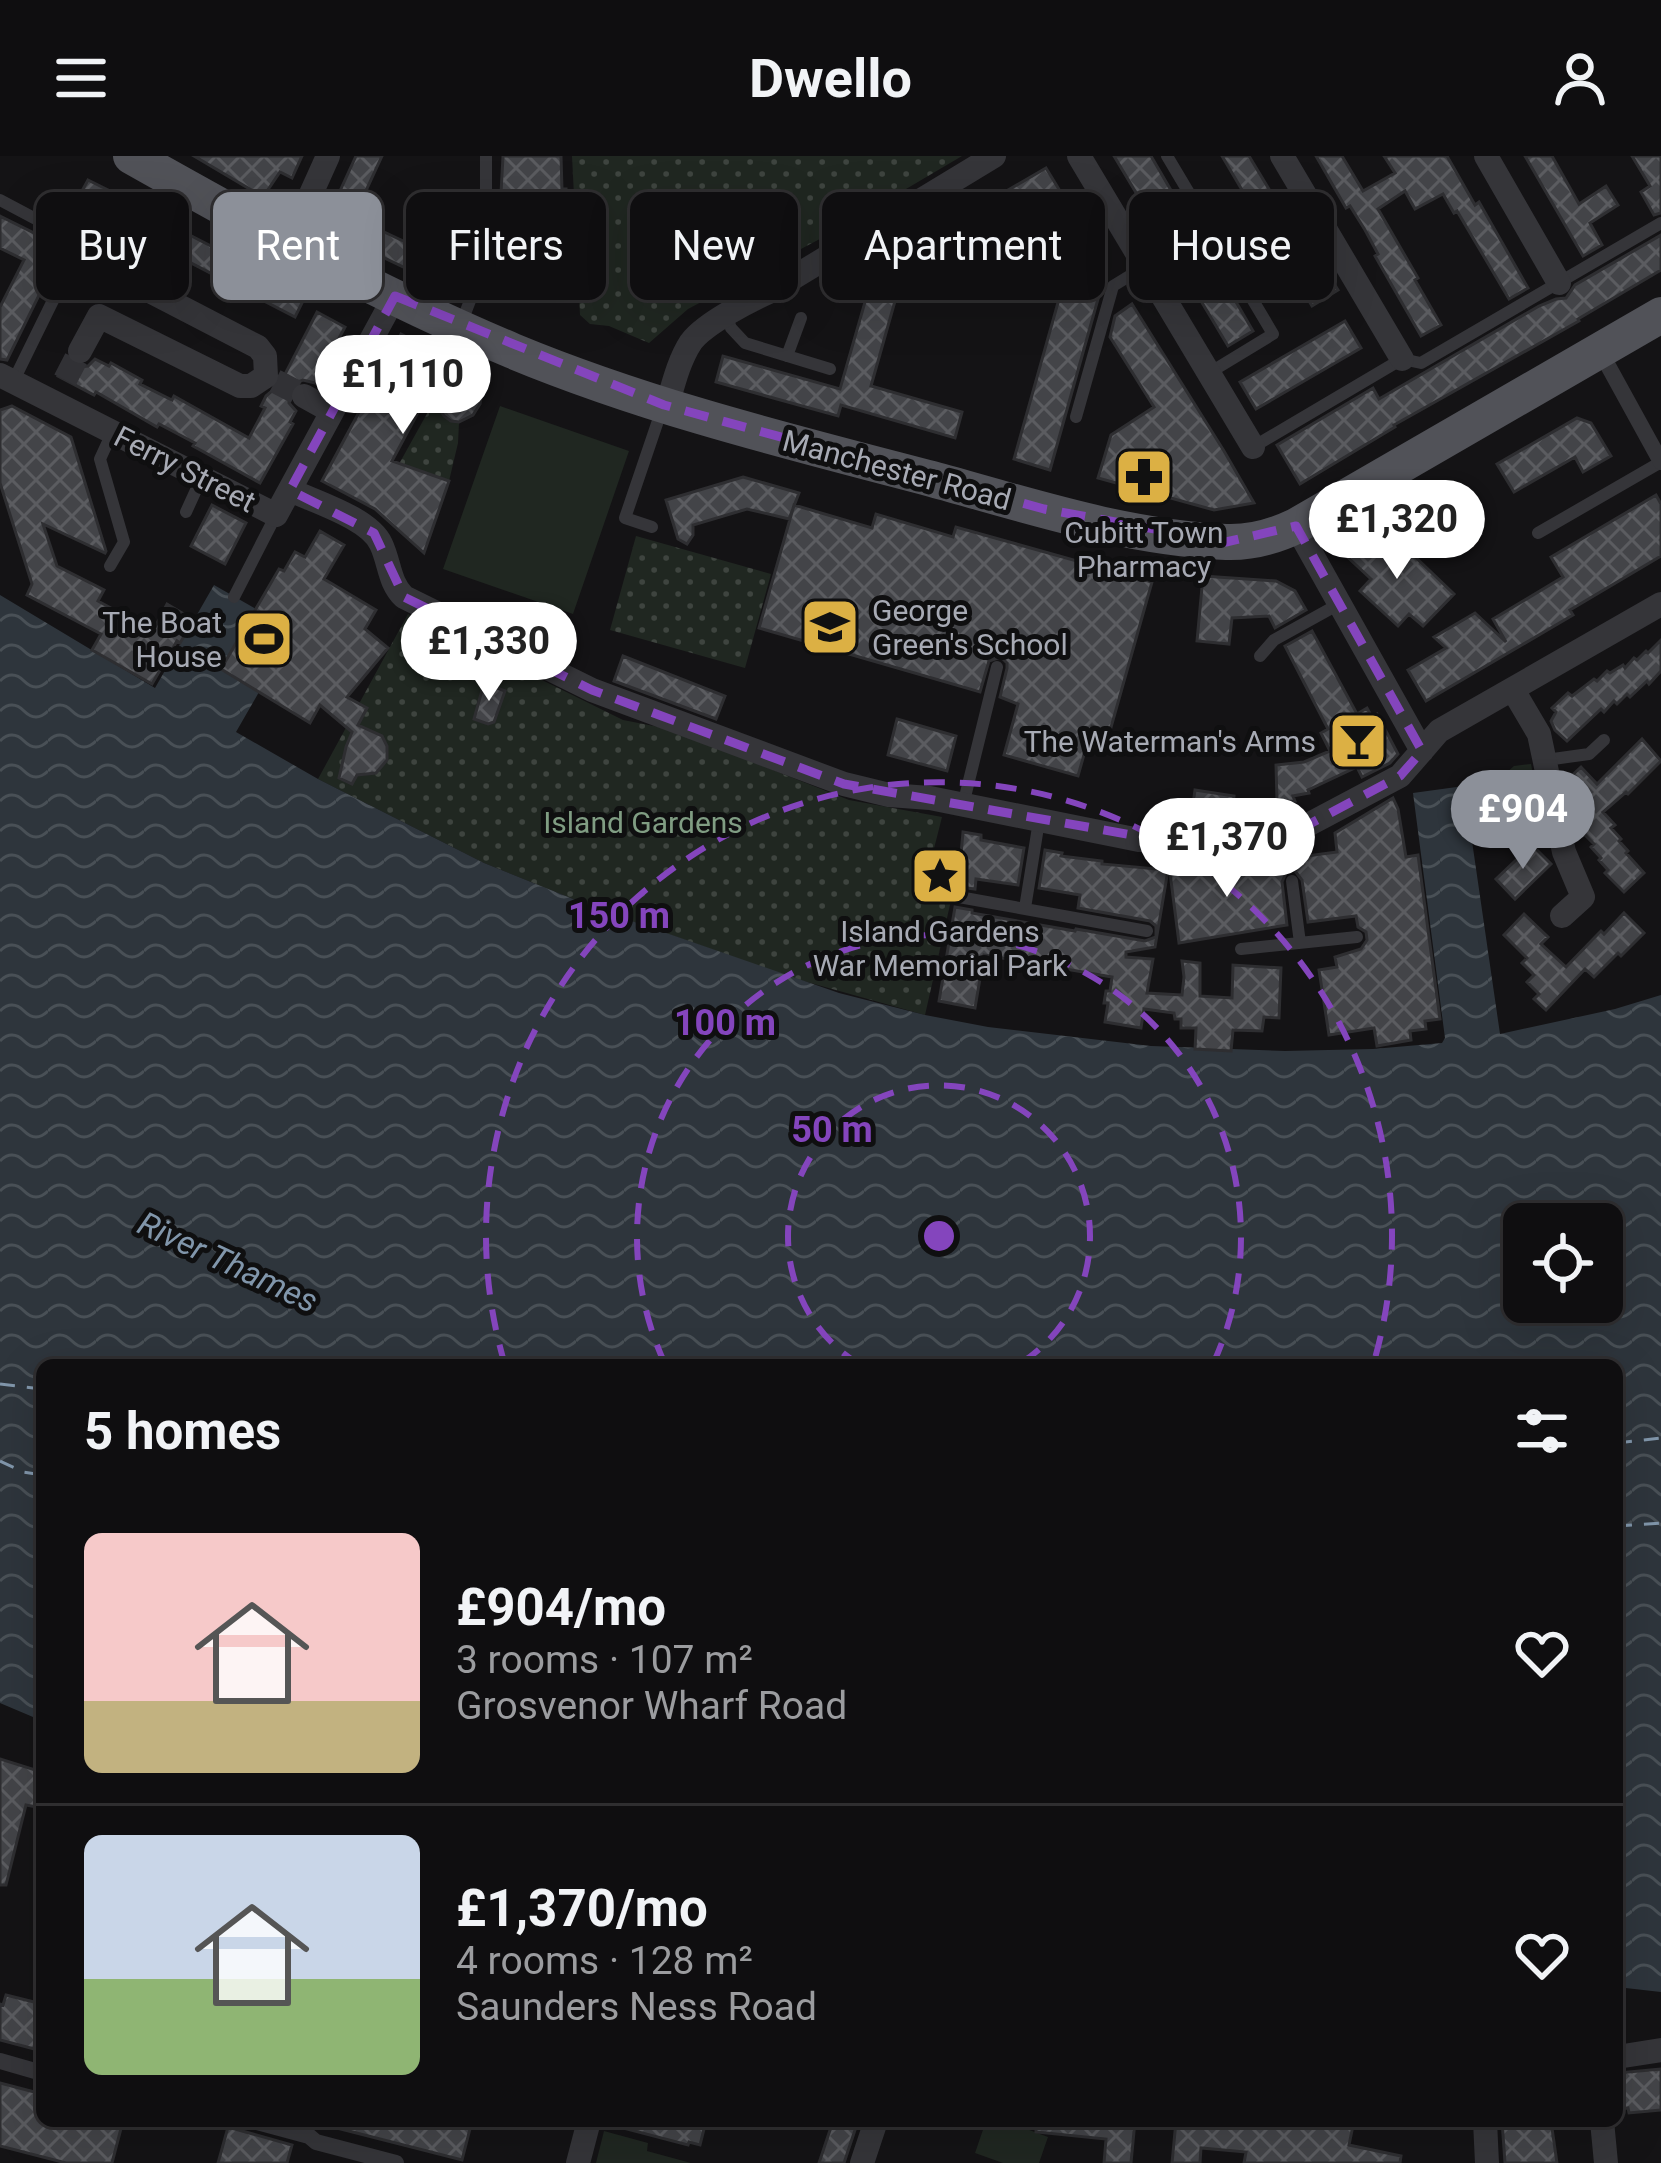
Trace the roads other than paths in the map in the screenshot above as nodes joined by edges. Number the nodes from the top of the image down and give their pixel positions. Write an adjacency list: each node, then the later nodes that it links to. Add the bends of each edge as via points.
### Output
1 (131, 156): 11 (main road, Manchester Road)
2 (328, 156): 9 (street)
3 (486, 156): 23 (lane, via 486,259)
4 (994, 156): 21 (street)
5 (1078, 156): 13 (street)
6 (1167, 156): 29 (lane, via 1274,334)
7 (1282, 156): 26 (street)
8 (1486, 156): 15 (street)
9 (312, 192)
10 (0, 200): 30 (lane, via 49,226 66,249 65,276)
11 (213, 202)
12 (1661, 223): 15 (lane)
13 (1129, 242)
14 (1129, 276): 34 (lane, via 1113,286)
15 (1559, 283): 26 (lane, via 1421,363)
16 (382, 290): 19 (main road, Manchester Road)
17 (167, 300): 24 (street, via 258,347 270,378 240,386 99,316)
18 (1164, 300): 29 (street)
19 (407, 302): 23 (main road, Manchester Road); 33 (street, Ferry Street)
20 (1661, 315): 42 (main road, Manchester Road)
21 (726, 316): 25 (lane, via 745,343); 32 (street, via 689,345)
22 (801, 318): 25 (lane)
23 (459, 327): 32 (main road, Manchester Road)
24 (80, 351)
25 (787, 356): 28 (lane)
26 (1402, 358): 36 (lane)
27 (1606, 362): 37 (street)
28 (830, 369)
29 (1209, 373): 36 (street)
30 (6, 379): 35 (street, Ferry Street, via 59,391)
31 (304, 396): 33 (street)
32 (665, 406): 42 (main road, Manchester Road, via 1130,529 1226,542); 43 (lane, via 625,518)
33 (332, 411): 39 (street, Ferry Street)
34 (1076, 417)
35 (112, 432): 38 (street, Ferry Street); 45 (lane, via 100,459 124,542)
36 (1253, 447)
37 (1661, 462): 44 (lane)
38 (202, 477): 40 (lane); 41 (street, Ferry Street)
39 (290, 490): 41 (street, Ferry Street); 55 (street, via 374,533 404,598 592,690 844,784)
40 (186, 512)
41 (276, 515): 46 (lane)
42 (1296, 526): 47 (street)
43 (652, 527)
44 (1538, 533)
45 (110, 566)
46 (234, 597)
47 (1340, 604): 49 (lane); 53 (street)
48 (1659, 607): 51 (street)
49 (1260, 656)
50 (997, 667): 55 (lane)
51 (1513, 690): 53 (street, via 1439,731); 54 (street)
52 (1604, 740): 54 (lane, via 1589,754)
53 (1422, 751): 57 (street, via 1400,776)
54 (1546, 760): 62 (street, via 1564,852 1583,897)
55 (963, 805): 56 (street)
56 (1039, 820): 57 (street, via 1138,840); 61 (lane)
57 (1285, 837): 58 (lane)
58 (1289, 863)
59 (1292, 881): 65 (lane)
60 (959, 897): 61 (lane)
61 (1025, 908): 63 (lane)
62 (1562, 916)
63 (1147, 931)
64 (1357, 937): 65 (lane)
65 (1300, 944): 66 (lane)
66 (1240, 949)
67 (1661, 2050): 68 (street)
68 (1623, 2056)
69 (0, 2061): 70 (street)
70 (36, 2071)
71 (275, 2127): 76 (street)
72 (587, 2127): 77 (street)
73 (874, 2127): 78 (street)
74 (1485, 2127): 79 (street)
75 (1603, 2127): 80 (street)
76 (396, 2163)
77 (578, 2163)
78 (862, 2163)
79 (1487, 2163)
80 (1606, 2163)

